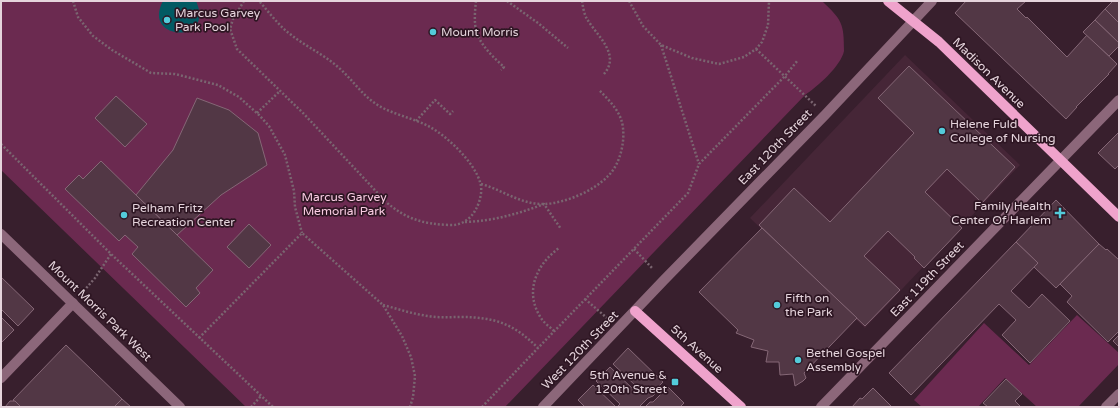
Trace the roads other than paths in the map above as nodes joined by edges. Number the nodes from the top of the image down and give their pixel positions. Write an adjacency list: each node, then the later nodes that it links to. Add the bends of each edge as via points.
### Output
1 (888, 1): 3 (main road, Madison Avenue)
2 (932, 1): 3 (street, East 120th Street)
3 (913, 21): 5 (main road, Madison Avenue); 9 (street, East 120th Street)
4 (1119, 100): 5 (street, East 119th Street)
5 (1060, 160): 6 (main road, Madison Avenue); 15 (street, East 119th Street)
6 (1119, 217)
7 (1, 234): 8 (street, Mount Morris Park West)
8 (73, 303): 10 (street); 12 (street, Mount Morris Park West)
9 (635, 311): 13 (street, West 120th Street); 14 (main road, 5th Avenue)
10 (1, 378)
11 (1119, 394): 16 (street)
12 (180, 407)
13 (544, 407)
14 (741, 407)
15 (821, 407)
16 (1106, 407)

